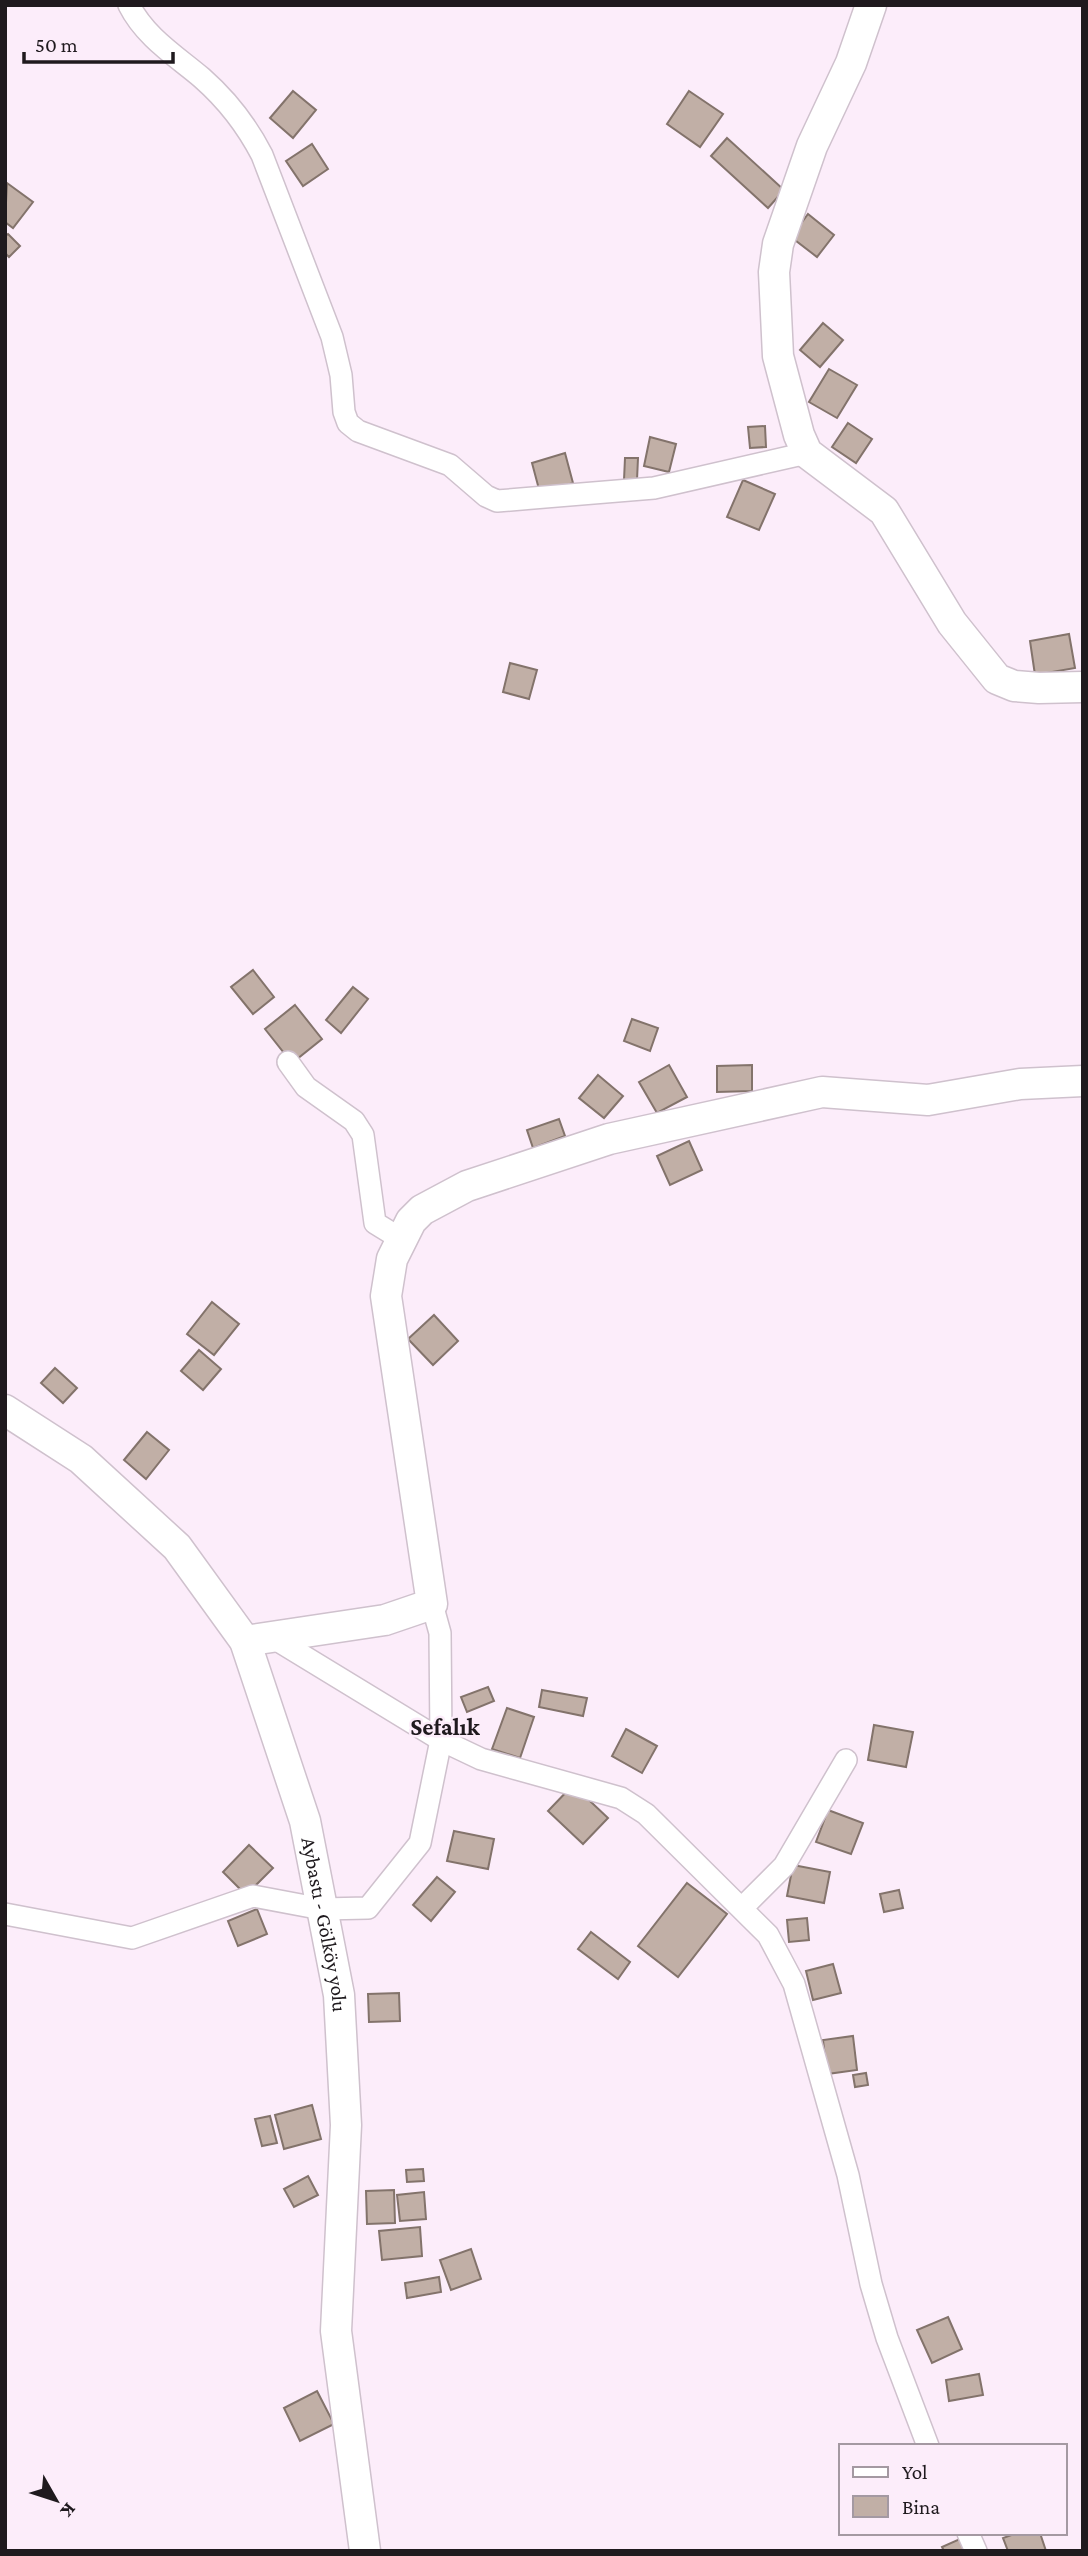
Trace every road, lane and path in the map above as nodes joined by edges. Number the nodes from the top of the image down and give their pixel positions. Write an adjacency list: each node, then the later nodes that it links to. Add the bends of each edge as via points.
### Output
1 (129, 5): 3 (street, via 150,34 203,79 249,130 332,337 348,423 358,431 450,465 497,501 654,488)
2 (871, 5): 3 (street, via 851,63 811,146 778,244 774,272 778,356)
3 (807, 453): 4 (street, via 884,511 951,623 998,679 1014,686)
4 (1083, 687)
5 (288, 1062): 7 (street, via 306,1087 354,1121 363,1135 375,1223)
6 (1083, 1081): 7 (street, via 1020,1084 928,1100 822,1092 609,1139 443,1197 411,1221)
7 (401, 1239): 9 (street, via 392,1259 386,1296)
8 (5, 1410): 10 (street, Aybastı - Gölköy yolu, via 80,1459 177,1547)
9 (432, 1604): 10 (street, via 385,1620); 11 (street, via 440,1633)
10 (258, 1639): 11 (street); 14 (street, Aybastı - Gölköy yolu, via 305,1821)
11 (442, 1740): 13 (street, via 513,1770 621,1798 654,1821); 14 (street, via 420,1843 368,1908)
12 (846, 1760): 13 (street, via 784,1867)
13 (742, 1908): 16 (street, via 768,1935 794,1984 848,2175 874,2295)
14 (322, 1909): 15 (street, via 253,1896 132,1938); 18 (street, Aybastı - Gölköy yolu, via 339,1995 346,2125 336,2331)
15 (5, 1914)
16 (927, 2444)
17 (969, 2535): 19 (street)
18 (365, 2551)
19 (976, 2551)

